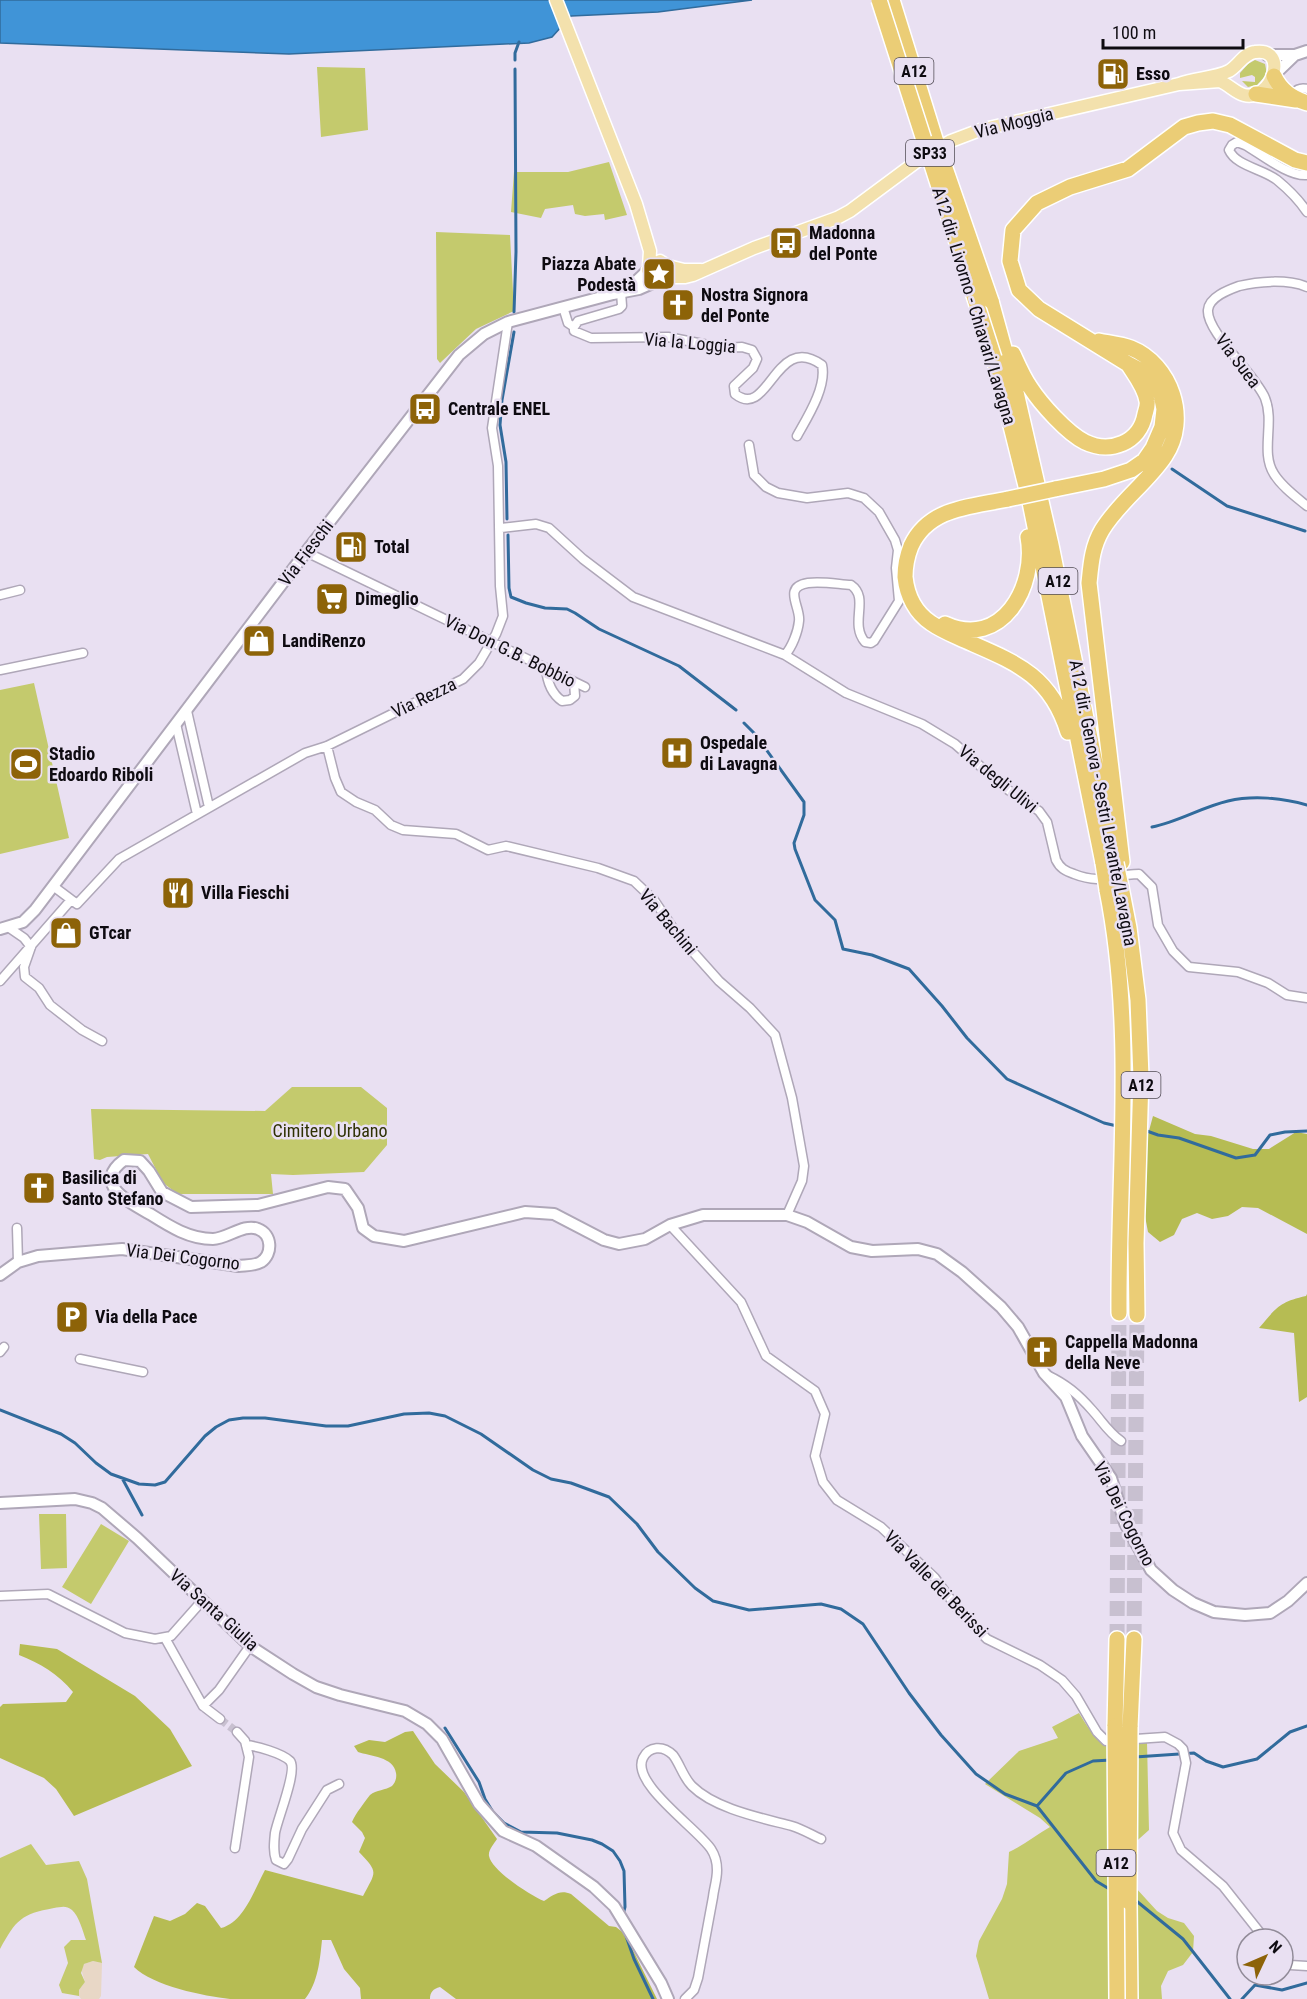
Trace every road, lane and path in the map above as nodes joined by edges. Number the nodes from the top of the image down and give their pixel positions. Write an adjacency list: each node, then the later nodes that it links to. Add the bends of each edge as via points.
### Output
1 (556, 0): 15 (main road)
2 (879, 0): 28 (highway, A12 dir. Livorno - Chiavari/Lavagna / A12, bridge)
3 (892, 0): 22 (highway, A12, bridge)
4 (1307, 51): 6 (street, Via Moggia / SP33)
5 (1267, 55): 6 (street, Via Moggia / SP33); 7 (main road, Via Moggia / SP33, via 1251,53); 8 (main road, via 1275,64)
6 (1295, 55): 8 (street, Via Moggia / SP33)
7 (1234, 67): 9 (main road, Via Moggia / SP33); 10 (main road)
8 (1274, 75): 11 (main road, Via Moggia / SP33); 12 (highway, via 1279,85)
9 (1179, 84): 10 (main road, Via Moggia / SP33, via 1221,81); 18 (main road, Via Moggia / SP33, via 980,130 915,162 837,218 684,278)
10 (1234, 88): 11 (main road, Via Moggia / SP33, via 1244,95)
11 (1256, 94): 12 (highway)
12 (1301, 97)
13 (1307, 163): 26 (highway, via 1230,125 1207,121 1184,127 1128,169 1070,187 1037,203 1013,230 1010,261 1019,290 1039,309)
14 (1307, 176): 16 (street, via 1287,170 1237,142 1229,150 1239,162 1276,180)
15 (636, 204): 17 (main road, via 650,251); 18 (main road)
16 (1307, 212)
17 (648, 268): 18 (main road, Via Moggia / SP33, via 660,261); 19 (main road); 21 (street, Via Moggia / SP33)
18 (668, 268): 19 (main road, Via Moggia / SP33, via 663,281)
19 (655, 282): 21 (street, Via Moggia / SP33)
20 (1307, 287): 31 (street, Via Suea, via 1283,282 1230,289 1214,298 1208,317 1264,395 1270,412 1268,456 1274,474)
21 (620, 292): 23 (street, Via Fieschi / SP33); 25 (street, via 619,309 578,321)
22 (992, 305): 27 (highway, via 1030,386 1060,422 1084,442 1101,448 1119,446 1134,438 1144,423 1147,402 1142,385); 50 (highway, A12 dir. Genova - Sestri Levante/Lavagna / A12, via 1051,545)
23 (563, 307): 24 (street, Via Fieschi / SP33); 25 (street, via 568,323)
24 (508, 322): 32 (street, Via Rezza, via 492,428); 33 (street, Via Fieschi, via 484,334 459,355)
25 (574, 327): 29 (street, Via la Loggia, via 578,334 591,338 668,337 752,350 757,359 753,368 734,386 739,398 759,395 790,359 812,358 822,365 824,373)
26 (1087, 338): 27 (highway); 50 (highway, via 1131,348 1152,361 1169,382 1176,408 1175,432 1166,455 1116,511 1093,550 1089,584)
27 (1128, 364): 34 (highway, bridge, via 1149,375 1161,394 1164,409 1162,428 1144,461 1131,470 1104,478 951,511 934,519 918,532 908,554)
28 (1001, 386): 34 (highway, via 1029,541 1028,576 1023,591 1008,612 988,626 955,628 933,618 919,604); 48 (highway, A12 dir. Livorno - Chiavari/Lavagna / A12, via 1030,502)
29 (797, 436)
30 (749, 445): 39 (street, via 754,475 766,487 807,498 848,493 864,498 879,512 898,550 899,601 874,641 865,642 858,631 860,594 856,589 851,585 808,583 794,593 800,620)
31 (1307, 507)
32 (501, 528): 37 (street, Via Rezza, via 503,616); 39 (street, Via degli Ulivi, via 536,524 549,528 633,597)
33 (306, 552): 37 (street, Via Don G.B. Bobbio); 44 (street, Via Fieschi)
34 (905, 574): 48 (highway, via 907,592 917,611 931,623 1003,657 1043,684 1063,716)
35 (20, 590): 36 (street)
36 (0, 595)
37 (492, 642): 40 (street, Via Don G.B. Bobbio); 46 (street, Via Rezza, via 479,663 463,678)
38 (83, 653): 41 (street)
39 (785, 655): 57 (street, Via degli Ulivi, via 846,693 922,724 955,744 1004,787 1039,811 1047,822 1058,865 1064,870 1088,880 1139,874 1152,887 1158,925 1173,951 1190,967 1238,972 1287,995)
40 (546, 668): 42 (street, Via Don G.B. Bobbio); 42 (street, via 549,683 559,699 567,701 575,696)
41 (0, 670)
42 (574, 682): 43 (street, Via Don G.B. Bobbio)
43 (585, 687)
44 (187, 711): 45 (street, Via Fieschi); 47 (street)
45 (176, 724): 49 (street); 51 (street, Via Fieschi)
46 (327, 746): 47 (street, Via Rezza, via 305,753); 59 (street, Via Bachini, via 341,792 375,810 391,825 403,830 456,834 488,850 506,846 598,868 634,881 654,900 677,934 775,1035 804,1166 802,1181)
47 (209, 807): 49 (street, Via Rezza)
48 (1093, 812): 50 (highway, A12 dir. Livorno - Chiavari/Lavagna / A12)
49 (197, 814): 52 (street, Via Rezza, via 119,859 77,904)
50 (1114, 862): 54 (highway, A12, bridge)
51 (53, 886): 52 (street); 53 (street, Via Fieschi, via 23,922)
52 (71, 900): 55 (street)
53 (4, 928): 55 (street, via 24,938)
54 (1122, 930): 64 (highway, A12); 65 (highway, A12 dir. Genova - Sestri Levante/Lavagna / A12, via 1138,1000 1141,1077)
55 (31, 947): 56 (street); 58 (street, via 25,977 39,988 50,1005)
56 (0, 981)
57 (1307, 998)
58 (102, 1041)
59 (787, 1215): 60 (street, Via Dei Cogorno, via 703,1215); 68 (street, Via Dei Cogorno, via 851,1247 872,1251 918,1249 937,1254 1001,1307 1018,1327)
60 (670, 1225): 62 (street, Via Dei Cogorno, via 645,1239 619,1244 554,1214 525,1212 404,1242 374,1236 363,1228 358,1208 345,1189 328,1187 258,1205 191,1207 162,1192 140,1161 124,1160 111,1178 113,1188 122,1198 183,1234 214,1239 257,1228 267,1237 267,1255 258,1264 238,1266 122,1249 38,1256); 86 (street, Via Valle dei Berissi, via 741,1302 766,1356 815,1392 825,1414 815,1456 823,1482 837,1500 888,1534 935,1578 960,1612 987,1639 1062,1680 1106,1741 1165,1737 1178,1743 1186,1764 1173,1833 1181,1850 1223,1886)
61 (17, 1228): 62 (street)
62 (18, 1262): 63 (street, Via Dei Cogorno)
63 (0, 1275)
64 (1119, 1313)
65 (1137, 1315)
66 (80, 1359): 67 (street)
67 (143, 1372)
68 (1044, 1373): 69 (street, via 1069,1386); 71 (street, Via Dei Cogorno, via 1066,1397 1082,1436 1111,1478 1125,1523 1151,1570 1173,1590 1214,1612 1245,1615 1270,1613)
69 (1121, 1441)
70 (0, 1503): 73 (street, Via Santa Giulia, via 75,1499 92,1503 137,1538)
71 (1307, 1583)
72 (0, 1596): 74 (street, via 48,1594 125,1633)
73 (202, 1601): 74 (street); 77 (street, Via Santa Giulia)
74 (165, 1638): 78 (street)
75 (1134, 1639): 80 (highway, A12)
76 (1118, 1640): 80 (highway, A12)
77 (250, 1646): 78 (street); 87 (street, Via Santa Giulia, via 316,1686 405,1711 433,1729 479,1803 503,1832 536,1846 614,1906)
78 (203, 1706): 79 (street)
79 (220, 1719)
80 (1122, 1726): 89 (highway, A12, bridge); 90 (highway, A12, bridge)
81 (237, 1732): 82 (street)
82 (246, 1745): 83 (street, via 278,1755 292,1766 273,1850 282,1864 327,1790); 85 (street, via 249,1757)
83 (339, 1784)
84 (822, 1839): 88 (street, via 704,1796 664,1749 651,1749 645,1754 640,1763 646,1780 716,1858 716,1882 698,1978)
85 (235, 1848)
86 (1255, 1927)
87 (668, 1999)
88 (685, 1999)
89 (1117, 1999)
90 (1130, 1999)

